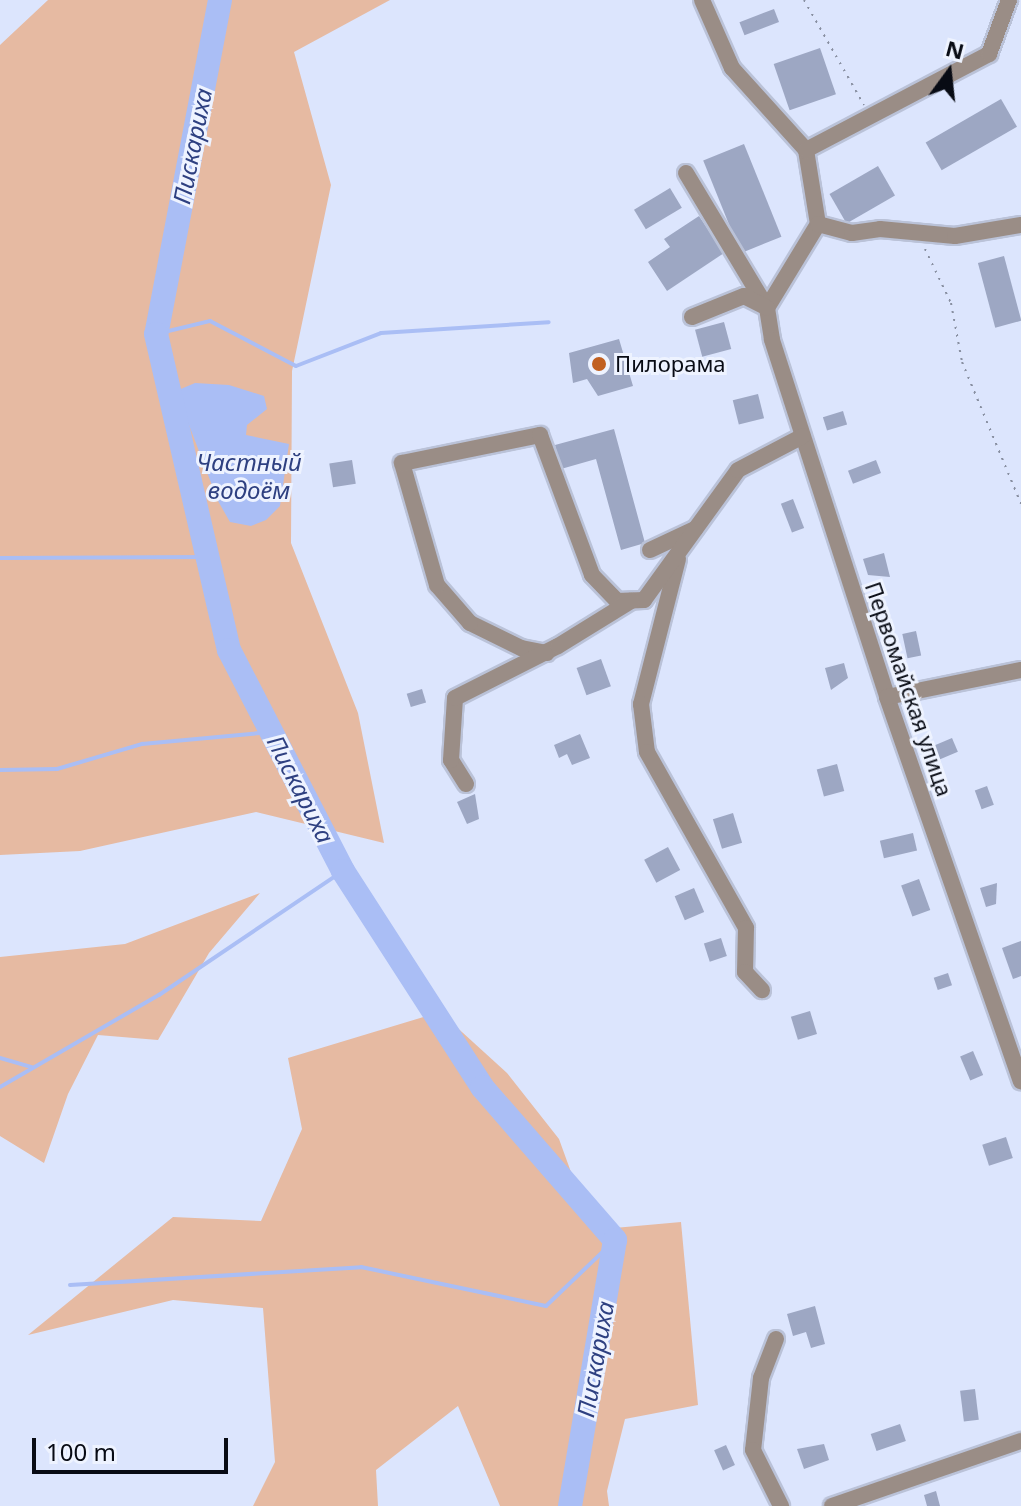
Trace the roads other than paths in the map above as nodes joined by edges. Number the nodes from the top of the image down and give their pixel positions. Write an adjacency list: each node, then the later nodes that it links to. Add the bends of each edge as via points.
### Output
1 (702, 0): 3 (street, via 732,68)
2 (1009, 0): 3 (street, via 989,54)
3 (806, 150): 5 (street)
4 (686, 173): 7 (street)
5 (818, 224): 6 (street, via 852,233 916,230 955,236); 7 (street)
6 (1021, 225)
7 (767, 308): 8 (street, via 744,296); 9 (street, Первомайская улица)
8 (692, 317)
9 (803, 436): 10 (street, via 738,470); 16 (street, Первомайская улица)
10 (696, 528): 11 (street); 12 (street)
11 (680, 549): 13 (street, via 644,600); 18 (street, via 641,704 647,752 746,928 745,972)
12 (650, 550)
13 (633, 600): 14 (street); 14 (street, via 617,601 592,575 540,435 402,463 437,585 470,623 521,648)
14 (547, 653): 17 (street, via 455,698 451,760)
15 (1021, 670): 16 (street)
16 (887, 697): 19 (street, Первомайская улица)
17 (466, 784)
18 (762, 990)
19 (1021, 1081)
20 (776, 1339): 22 (street, via 761,1378 753,1450)
21 (1021, 1441): 23 (street)
22 (781, 1506)
23 (832, 1506)

